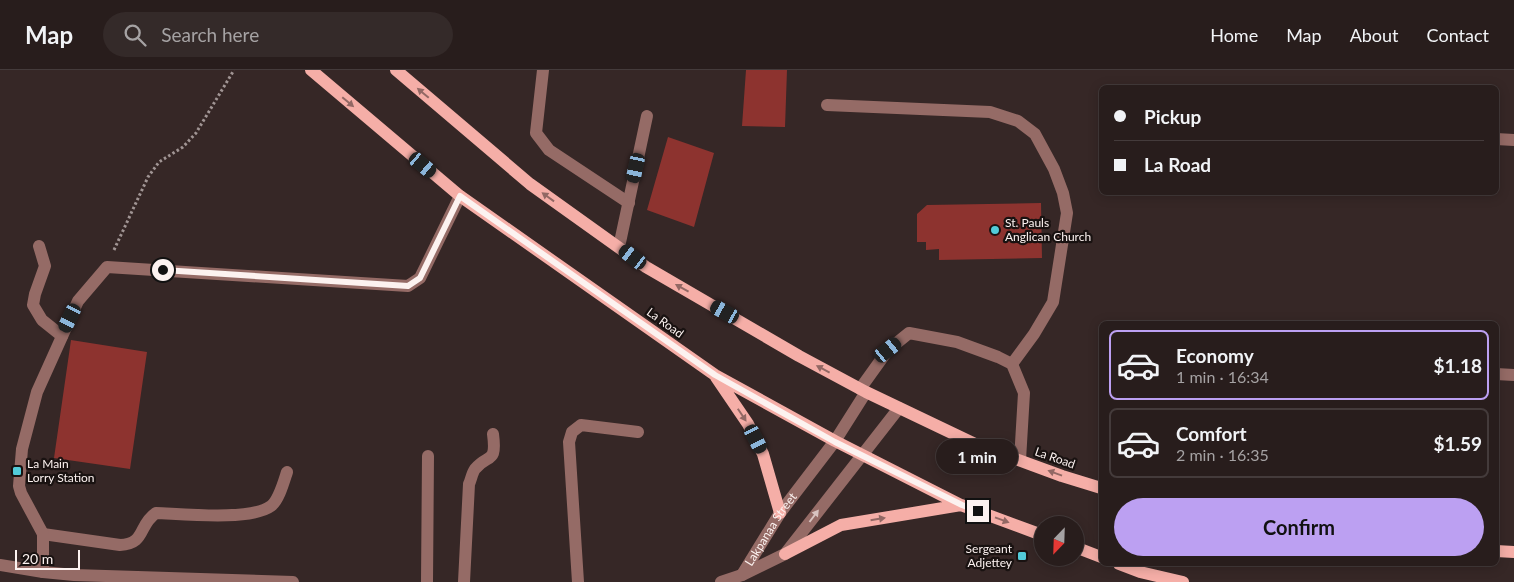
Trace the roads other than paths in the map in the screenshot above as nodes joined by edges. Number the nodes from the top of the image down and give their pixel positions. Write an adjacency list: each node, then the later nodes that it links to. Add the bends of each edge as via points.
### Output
1 (311, 70): 8 (main road, La Road, one-way to 8)
2 (396, 70): 11 (main road, La Road, one-way to 2, via 530,184)
3 (543, 70): 9 (street, via 536,133 549,150)
4 (827, 105): 13 (street, via 990,112 1018,121 1034,134 1054,169 1067,213 1053,302)
5 (647, 116): 9 (street)
6 (1499, 139): 7 (street)
7 (1514, 140)
8 (460, 196): 12 (street, via 420,278 408,286 107,267 78,301); 15 (main road, La Road)
9 (629, 203): 11 (street)
10 (39, 246): 12 (street, via 44,266 33,305 42,320)
11 (619, 247): 17 (main road, La Road, one-way to 11, via 646,268)
12 (62, 336): 30 (street, via 37,392 22,449 19,486)
13 (1012, 364): 17 (street, Lakpanaa Street, via 957,342 909,333 888,350); 24 (street, via 1024,393)
14 (1499, 374): 16 (street)
15 (715, 375): 21 (main road, La Road); 28 (main road, one-way to 28, via 748,424 763,454)
16 (1514, 375)
17 (863, 391): 18 (main road, La Road); 21 (street, Lakpanaa Street)
18 (900, 408): 22 (street, Lakpanaa Street); 24 (main road, La Road, via 977,445)
19 (638, 432): 45 (street, via 582,424 572,432 569,442)
20 (493, 434): 44 (street, via 493,454 474,470 469,484)
21 (835, 442): 22 (main road, La Road); 28 (street, Lakpanaa Street)
22 (862, 455): 27 (main road, La Road); 34 (street, Lakpanaa Street, one-way to 22)
23 (428, 456): 43 (street)
24 (1020, 460): 26 (main road, La Road, one-way to 24)
25 (287, 472): 30 (street, via 272,506 260,512 156,513 148,520 136,542 130,545)
26 (1099, 487)
27 (962, 505): 29 (main road, La Road, one-way to 29); 34 (main road, one-way to 27, via 841,525)
28 (780, 513): 40 (street, Lakpanaa Street)
29 (1034, 532)
30 (43, 534): 38 (street)
31 (1084, 550): 35 (main road)
32 (1499, 551): 33 (main road)
33 (1514, 552)
34 (785, 554): 40 (street, Lakpanaa Street)
35 (1099, 556)
36 (0, 565): 38 (street)
37 (1124, 566): 41 (main road)
38 (42, 572): 39 (street)
39 (74, 578): 42 (street)
40 (735, 579)
41 (1157, 579): 46 (main road)
42 (293, 582)
43 (427, 582)
44 (464, 582)
45 (578, 582)
46 (1183, 582)

